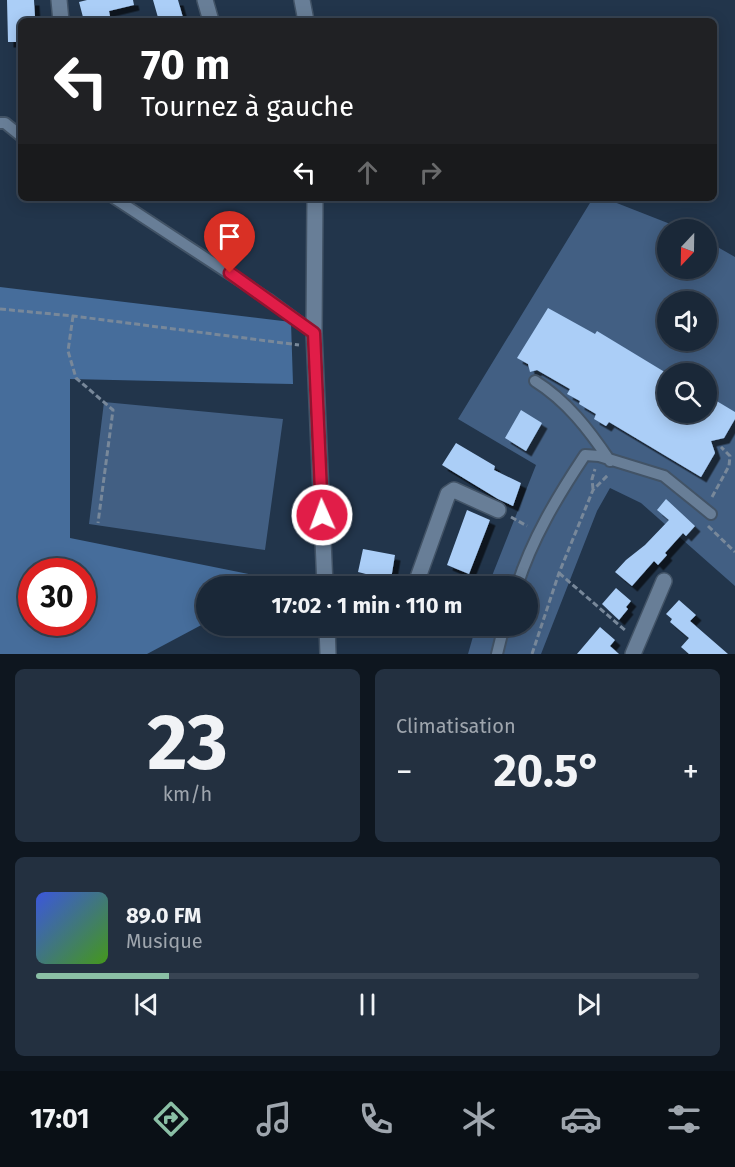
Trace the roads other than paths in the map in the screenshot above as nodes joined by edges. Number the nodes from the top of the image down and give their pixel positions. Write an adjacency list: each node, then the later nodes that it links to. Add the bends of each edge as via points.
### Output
1 (58, 0): 4 (street)
2 (205, 0): 5 (street)
3 (302, 0): 6 (street)
4 (61, 18)
5 (210, 18)
6 (305, 18)
7 (0, 123): 8 (lane)
8 (18, 134)
9 (119, 201): 11 (lane, via 268,299)
10 (315, 201): 11 (street)
11 (315, 340): 16 (street)
12 (535, 381): 13 (lane, via 553,392)
13 (615, 462): 15 (lane, via 664,476); 18 (lane, via 585,455 539,532)
14 (498, 510): 17 (street, via 454,490 448,494)
15 (708, 512)
16 (325, 576)
17 (419, 576)
18 (521, 576)
19 (664, 580): 22 (street)
20 (327, 636): 23 (street)
21 (502, 636): 24 (lane)
22 (640, 651)
23 (328, 654)
24 (497, 654)

